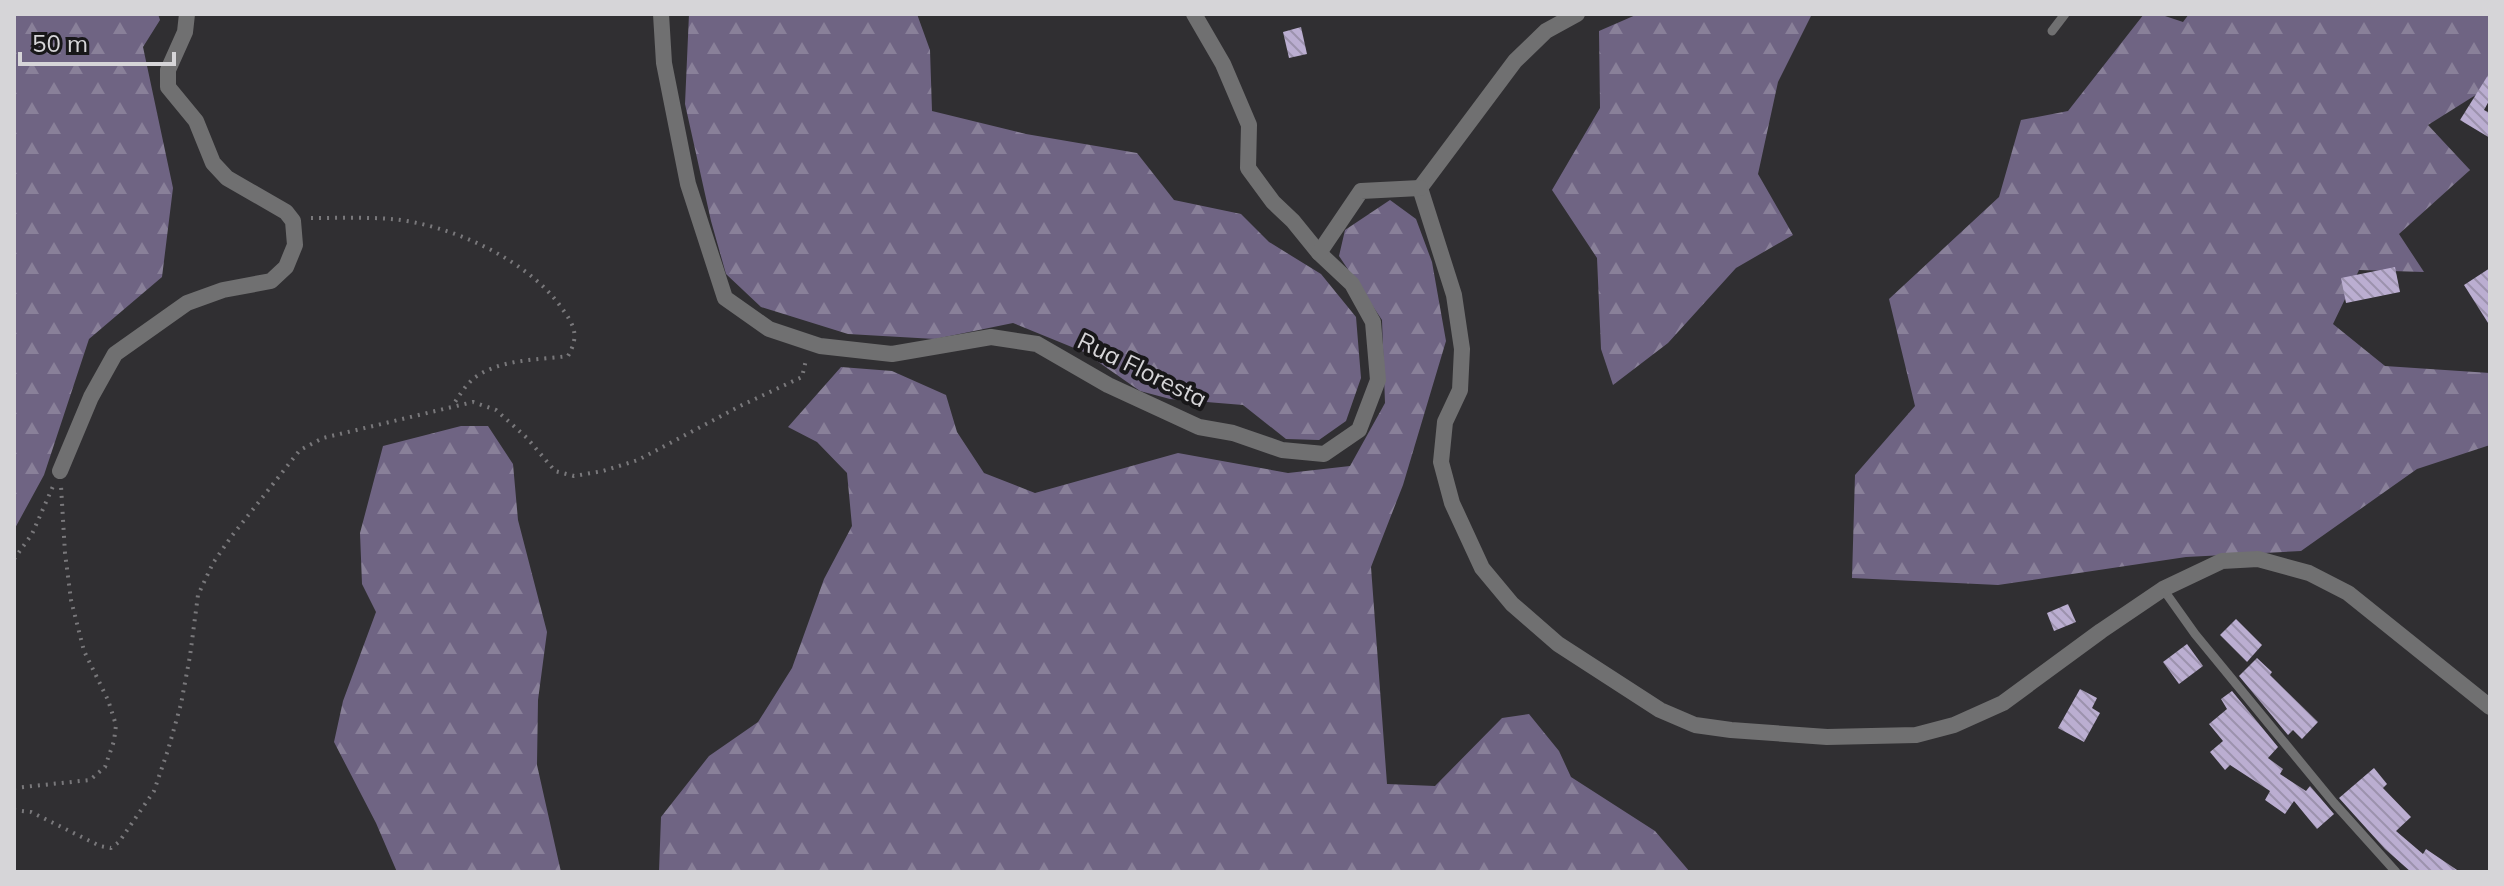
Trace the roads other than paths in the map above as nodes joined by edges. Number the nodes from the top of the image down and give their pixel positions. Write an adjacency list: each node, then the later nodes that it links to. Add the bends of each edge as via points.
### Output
1 (187, 14): 9 (street, via 168,70 168,87 196,121 213,163 227,178 286,212 293,221 295,245 286,267 271,281 187,303 115,354)
2 (661, 14): 8 (street, Rua Floresta, via 664,63 688,184 725,298 769,329 820,346 892,354 991,337 1037,344 1108,385 1199,427 1282,450 1324,454 1359,430 1378,380 1373,322 1352,284)
3 (1194, 14): 8 (street, Rua Floresta, via 1249,125 1248,168)
4 (1577, 14): 7 (street, via 1546,31 1515,61)
5 (2065, 14): 6 (lane)
6 (2052, 31)
7 (1420, 188): 8 (street, via 1361,191); 10 (street, via 1454,295 1462,349 1460,390 1445,422 1441,462 1452,503 1482,568 1512,604 1558,644 1660,710 1695,725 1731,730 1827,737 1916,735 2003,703)
8 (1319, 253)
9 (60, 471)
10 (2163, 589): 11 (street, via 2222,561 2258,559 2309,573 2348,593); 12 (lane, via 2334,803)
11 (2490, 707)
12 (2396, 872)

